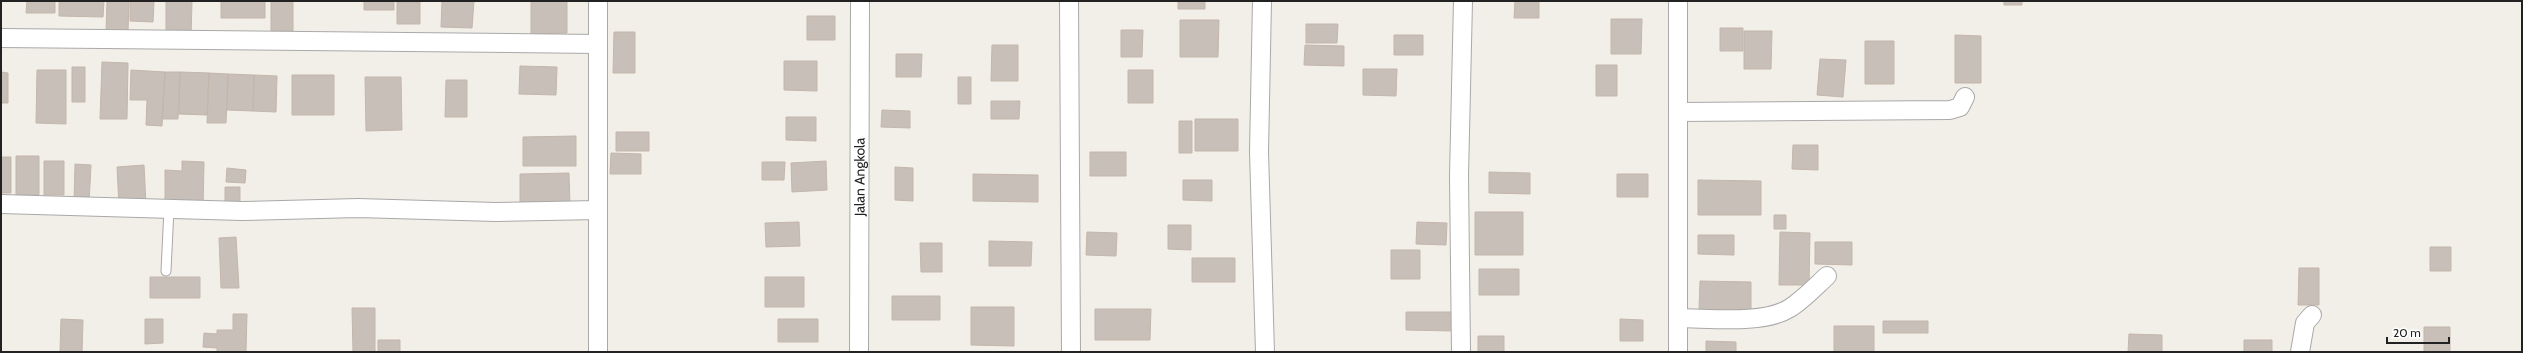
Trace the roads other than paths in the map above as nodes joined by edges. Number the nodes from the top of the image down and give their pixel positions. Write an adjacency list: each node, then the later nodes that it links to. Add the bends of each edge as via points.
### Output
1 (598, 1): 8 (street)
2 (860, 1): 19 (street, Jalan Angkola)
3 (1069, 1): 20 (street)
4 (1262, 1): 21 (street, via 1259,152)
5 (1463, 1): 22 (street, via 1459,176)
6 (1678, 1): 10 (street)
7 (1, 38): 8 (street)
8 (598, 44): 13 (street)
9 (1964, 97): 10 (street, via 1960,107 1950,110)
10 (1678, 112): 17 (street)
11 (1, 204): 12 (street)
12 (169, 209): 13 (street, via 242,211 358,208 496,212); 14 (lane)
13 (598, 210): 18 (street)
14 (166, 271)
15 (1827, 276): 17 (street, via 1790,308 1778,313 1744,318)
16 (2312, 315): 24 (street, via 2305,323)
17 (1678, 318): 23 (street)
18 (598, 352)
19 (859, 352)
20 (1071, 352)
21 (1265, 352)
22 (1461, 352)
23 (1678, 352)
24 (2300, 352)

